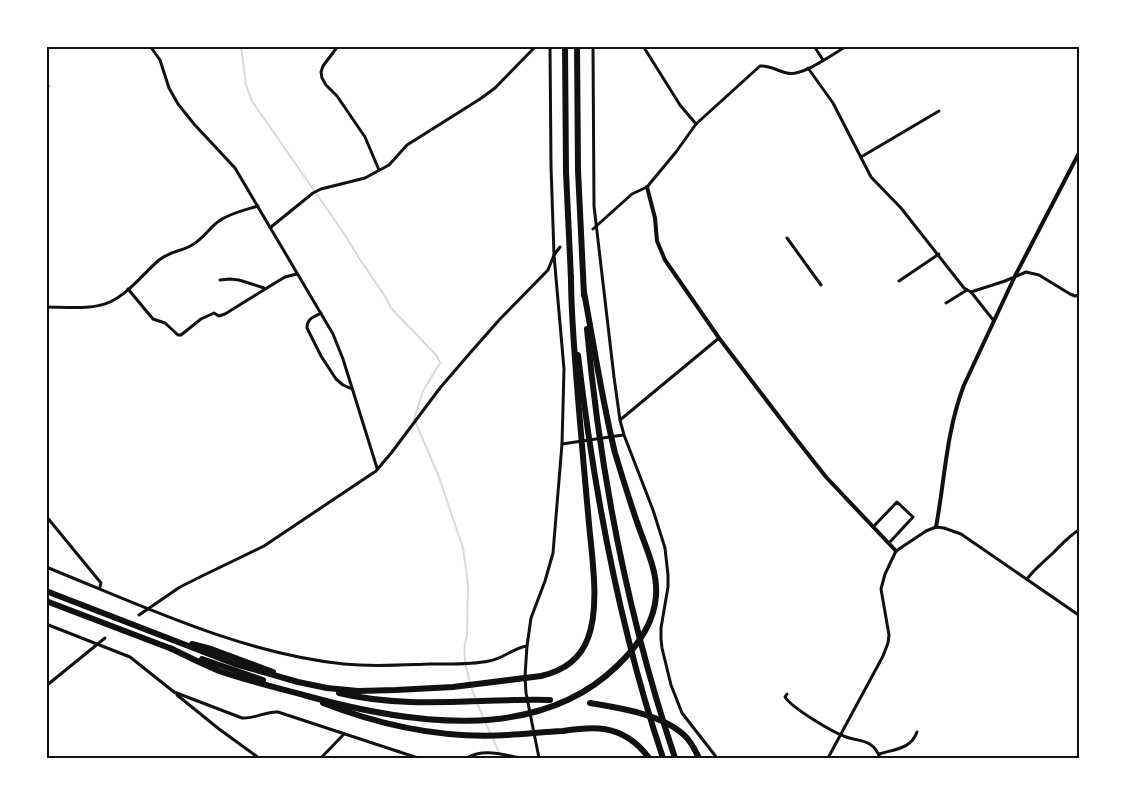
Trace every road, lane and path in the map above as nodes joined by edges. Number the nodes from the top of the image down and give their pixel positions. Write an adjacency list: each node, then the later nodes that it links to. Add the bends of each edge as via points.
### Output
1 (150, 46): 19 (street, via 178,104 235,168)
2 (338, 46): 17 (street, via 323,66 324,82 365,137)
3 (536, 46): 17 (street, via 495,88 407,145 395,160)
4 (550, 46): 25 (street)
5 (565, 46): 43 (highway, via 571,298)
6 (577, 46): 34 (highway)
7 (593, 46): 21 (street)
8 (643, 46): 14 (street)
9 (814, 46): 11 (street)
10 (847, 46): 11 (street)
11 (823, 60): 12 (street)
12 (808, 68): 14 (street, via 788,74 760,66); 16 (street, via 833,103)
13 (939, 111): 16 (street)
14 (696, 124): 18 (street)
15 (1080, 151): 27 (street)
16 (861, 157): 24 (street, via 872,177)
17 (379, 170): 20 (street, via 313,193)
18 (647, 187): 21 (street, via 632,194); 40 (street, via 660,250)
19 (258, 206): 20 (street); 32 (street, via 219,221 199,241 161,259)
20 (271, 227): 26 (street)
21 (595, 227): 42 (street)
22 (787, 238): 30 (street)
23 (560, 247): 25 (street)
24 (939, 254): 29 (street); 33 (street)
25 (554, 255): 45 (street, via 564,369); 46 (street, via 548,270 470,353)
26 (297, 274): 31 (street); 38 (street)
27 (1015, 276): 33 (street); 35 (street, via 1032,273 1070,294); 39 (street)
28 (220, 280): 31 (street, via 239,280)
29 (899, 281)
30 (821, 285)
31 (265, 288): 32 (street, via 225,314 212,313 178,335 165,322 153,319)
32 (128, 289): 37 (street, via 96,306)
33 (969, 291): 36 (street); 39 (street)
34 (584, 292): 70 (highway, via 606,414 654,573 656,594 645,633 611,672 570,699); 84 (highway, via 597,416 619,549)
35 (1080, 295)
36 (946, 303)
37 (46, 307)
38 (321, 313): 41 (street, via 344,359); 41 (street, via 309,319 307,328 336,379)
39 (994, 322): 49 (street, via 957,402)
40 (719, 338): 42 (street); 48 (street, via 826,477)
41 (352, 389): 46 (street)
42 (620, 420): 44 (street)
43 (582, 421): 65 (highway, via 594,596 588,638 577,656 558,671 541,676 453,687 374,692); 83 (highway, via 620,608)
44 (624, 435): 45 (street); 86 (street, via 653,510 668,568 661,639 671,685 682,713)
45 (562, 444): 64 (street, via 553,553 531,618)
46 (377, 469): 58 (street, via 264,546 180,587)
47 (46, 516): 55 (street, via 93,572)
48 (873, 527): 51 (street); 51 (street, via 897,502 913,517)
49 (936, 527): 52 (street); 54 (street, via 961,534)
50 (1080, 530): 54 (street, via 1066,538)
51 (889, 543): 52 (street)
52 (896, 551): 74 (street, via 881,589 888,644)
53 (46, 567): 55 (street)
54 (1027, 579): 60 (street)
55 (100, 588): 58 (street)
56 (46, 591): 65 (highway, via 208,655)
57 (46, 601): 68 (highway)
58 (148, 608): 59 (street); 64 (street, via 221,636 336,663 469,663 491,661)
59 (139, 615)
60 (1080, 615)
61 (46, 624): 63 (street)
62 (105, 638): 63 (street)
63 (99, 644): 66 (street); 67 (street, via 130,657)
64 (526, 646): 81 (street, via 526,693)
65 (298, 682): 70 (highway, via 380,701)
66 (46, 686)
67 (174, 692): 73 (street, via 242,718 273,711); 76 (street)
68 (295, 693): 70 (highway, via 397,716 429,719 516,716); 82 (highway, via 355,715 421,731 469,736 607,729 630,739)
69 (787, 694): 74 (street, via 785,697 793,706)
70 (548, 702)
71 (590, 703): 85 (highway, via 661,721 686,736)
72 (917, 732): 75 (street, via 909,745)
73 (345, 733): 77 (street); 78 (street)
74 (841, 734): 75 (street, via 867,742); 87 (street)
75 (880, 756)
76 (259, 759)
77 (321, 759)
78 (418, 759)
79 (467, 759): 80 (street, via 483,752)
80 (521, 759)
81 (539, 759)
82 (649, 759)
83 (663, 759)
84 (675, 759)
85 (699, 759)
86 (717, 759)
87 (828, 759)

